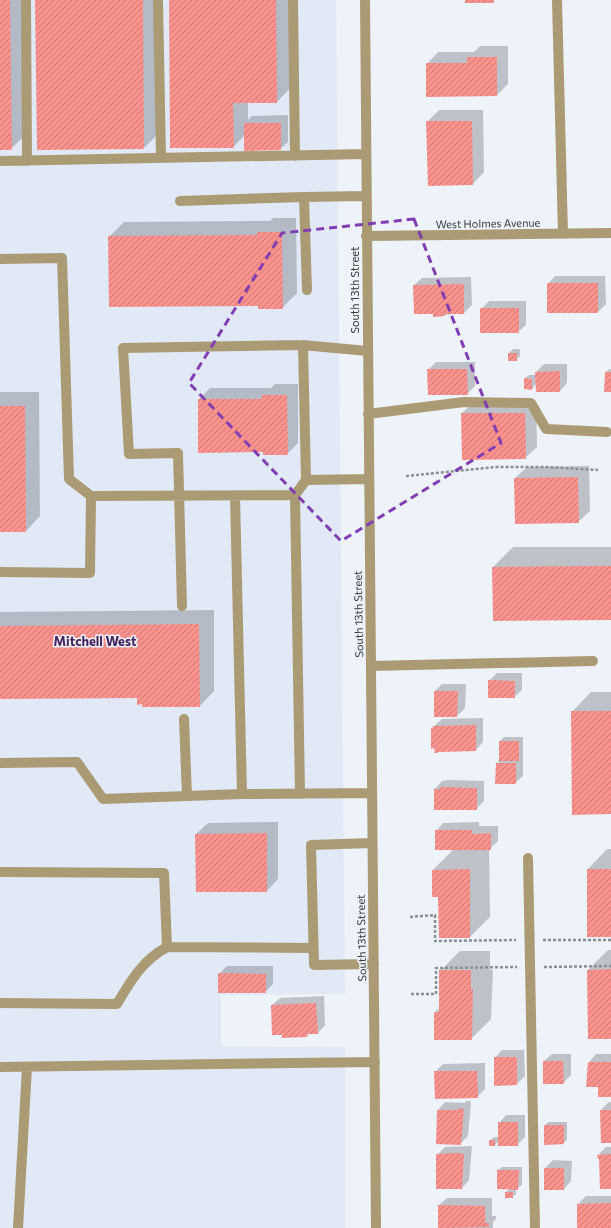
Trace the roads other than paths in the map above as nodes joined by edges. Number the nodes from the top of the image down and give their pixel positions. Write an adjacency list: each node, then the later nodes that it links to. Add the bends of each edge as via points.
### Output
1 (26, 0): 10 (street)
2 (158, 0): 8 (street)
3 (293, 0): 7 (street)
4 (365, 0): 6 (street, South 13th Street)
5 (557, 0): 15 (street)
6 (366, 154): 7 (street); 11 (street, South 13th Street)
7 (295, 156): 8 (street)
8 (161, 158): 10 (street)
9 (0, 161): 10 (street)
10 (27, 161)
11 (365, 196): 12 (street); 16 (street, South 13th Street)
12 (304, 197): 13 (street); 18 (street)
13 (180, 201)
14 (611, 233): 15 (street, West Holmes Avenue)
15 (563, 234): 16 (street, West Holmes Avenue)
16 (366, 236): 20 (street, South 13th Street)
17 (0, 259): 26 (street, via 62,258 69,479)
18 (307, 290)
19 (303, 345): 20 (street); 24 (street); 27 (street, via 123,348 129,454 178,453)
20 (367, 351): 21 (street, South 13th Street)
21 (368, 414): 22 (street, via 464,402 531,403 546,429); 23 (street, South 13th Street)
22 (607, 432)
23 (369, 479): 24 (street); 32 (street, South 13th Street)
24 (306, 480): 25 (street)
25 (295, 495): 28 (street); 36 (street)
26 (91, 496): 27 (street); 29 (street, via 90,573)
27 (180, 496): 28 (street); 30 (street)
28 (235, 496): 35 (street)
29 (0, 572)
30 (182, 606)
31 (593, 661): 32 (street)
32 (371, 666): 37 (street, South 13th Street)
33 (184, 719): 38 (street)
34 (0, 763): 38 (street, via 77,762 103,798)
35 (242, 794): 36 (street); 38 (street)
36 (300, 794): 37 (street)
37 (371, 794): 39 (street, South 13th Street)
38 (186, 796)
39 (372, 843): 43 (street, via 311,845); 44 (street, South 13th Street)
40 (528, 858): 51 (street)
41 (0, 872): 42 (street, via 164,873)
42 (167, 947): 43 (street); 45 (street, via 154,954 141,966 117,1004)
43 (314, 948): 44 (street, via 314,965)
44 (374, 964): 46 (street, South 13th Street)
45 (0, 1003)
46 (374, 1062): 48 (street); 50 (street, South 13th Street)
47 (0, 1067): 48 (street)
48 (27, 1067): 49 (street)
49 (18, 1228)
50 (376, 1228)
51 (535, 1228)

